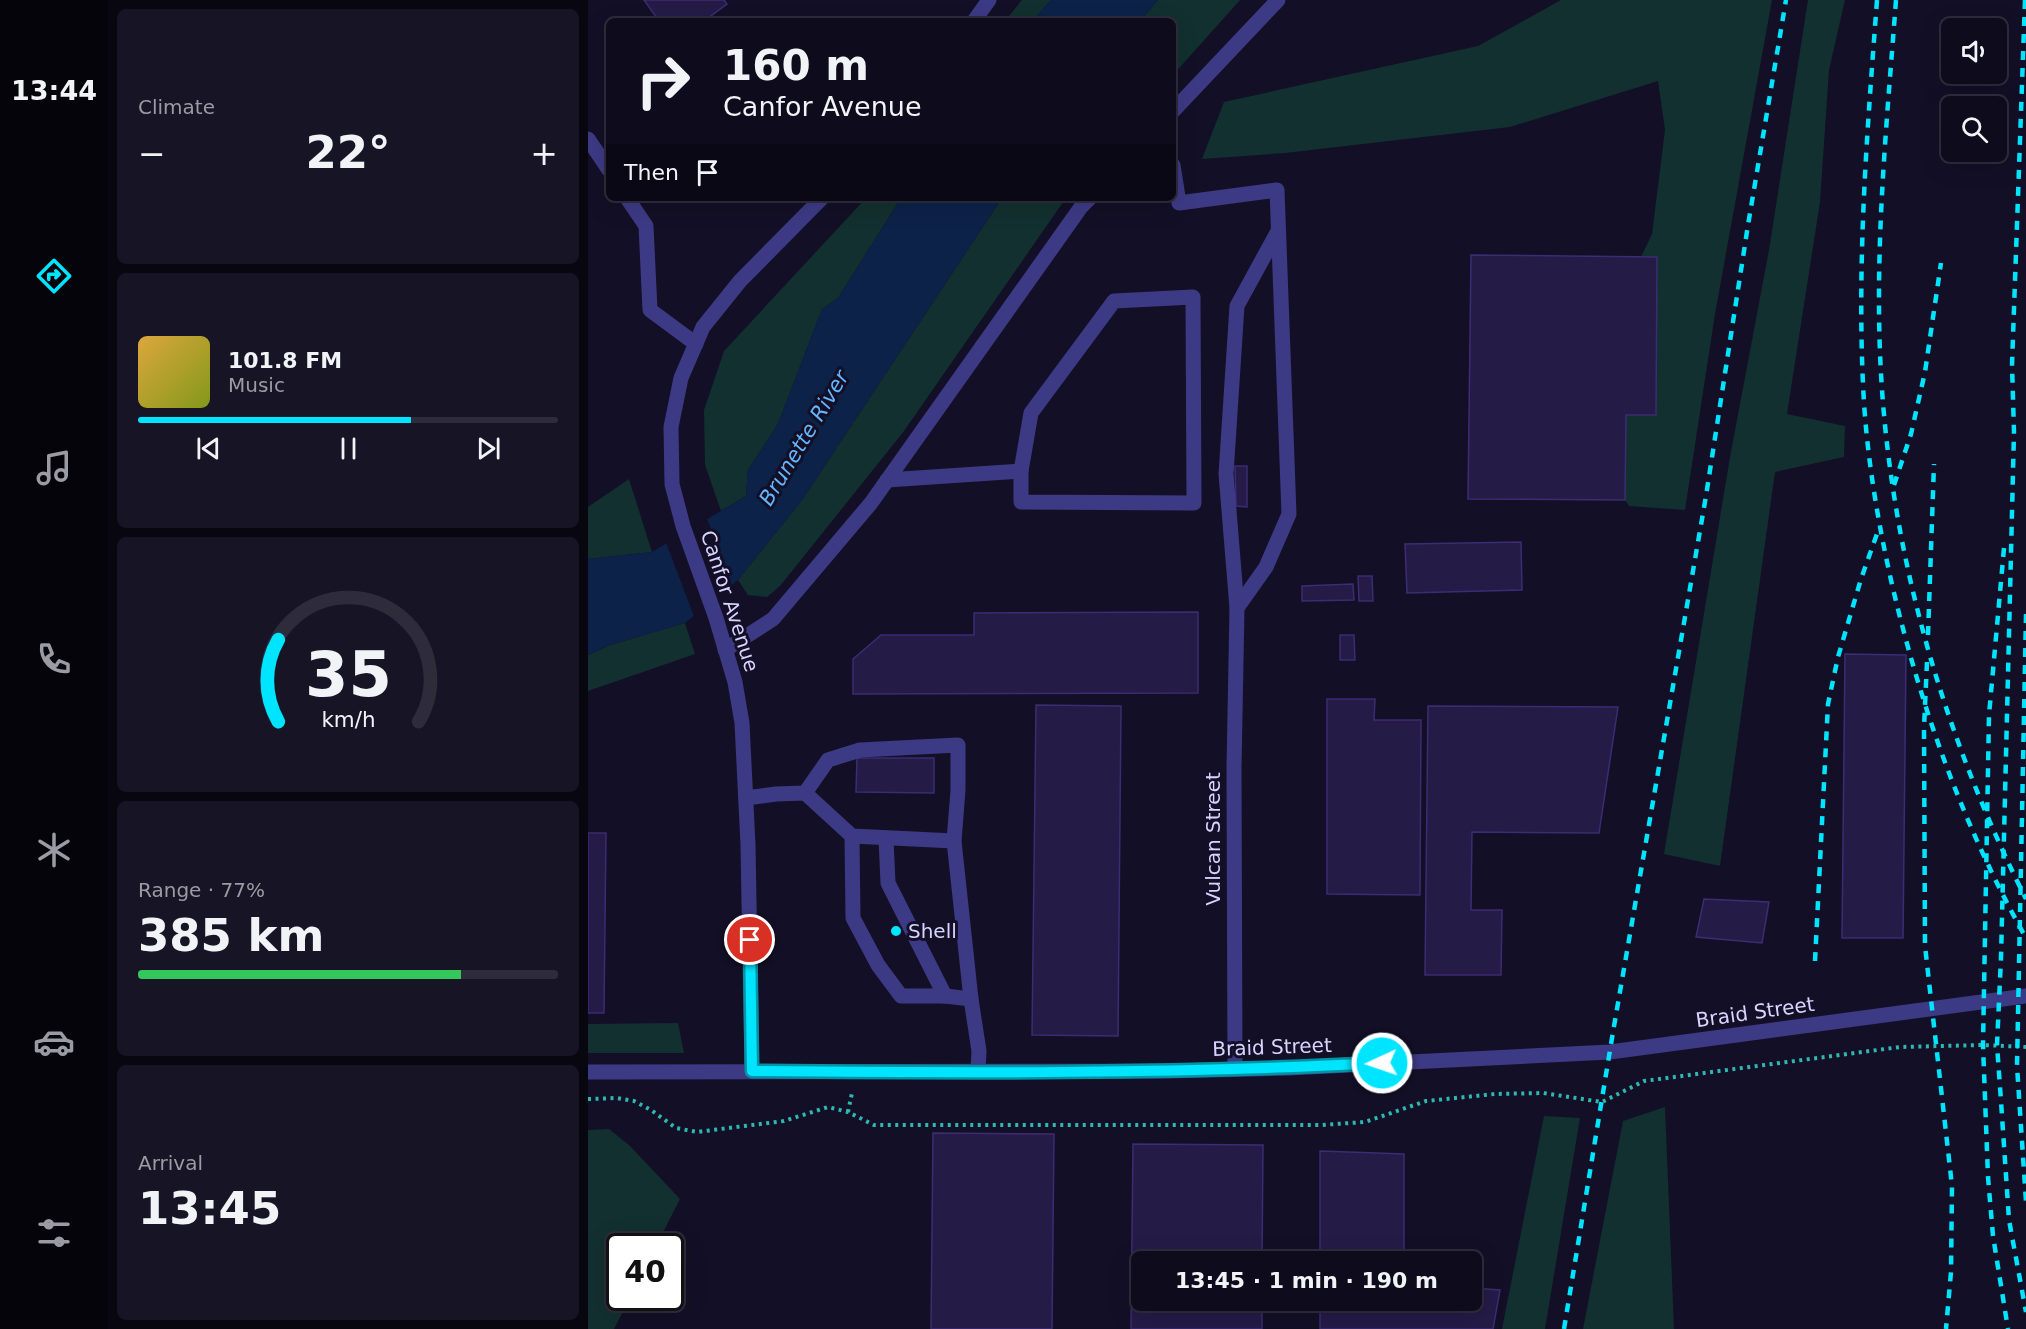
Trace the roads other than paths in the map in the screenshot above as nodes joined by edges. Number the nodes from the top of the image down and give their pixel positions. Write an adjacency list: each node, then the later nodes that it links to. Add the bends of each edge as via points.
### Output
1 (989, 0): 3 (street)
2 (1278, 0): 4 (street)
3 (976, 18)
4 (1176, 108)
5 (588, 139): 6 (street)
6 (606, 166)
7 (1176, 184): 11 (street, via 1179,203 1277,190)
8 (629, 201): 12 (street, via 646,226 650,310)
9 (819, 201): 12 (street, Canfor Avenue, via 740,281 703,327)
10 (1087, 201): 14 (street)
11 (1278, 231): 15 (street, Vulcan Street, via 1237,306 1226,474); 15 (street, via 1289,514 1266,567)
12 (696, 344): 16 (street, Canfor Avenue, via 674,403 672,484)
13 (1021, 471): 13 (street, via 1021,502 1194,503 1194,297 1114,301 1031,413); 14 (street)
14 (887, 480): 16 (street, via 772,619)
15 (1237, 608): 25 (street, Vulcan Street)
16 (725, 650): 18 (street, Canfor Avenue, via 742,723)
17 (806, 793): 18 (street); 19 (street); 21 (street, via 828,760 860,750 958,745)
18 (746, 798): 26 (street, Canfor Avenue)
19 (852, 836): 20 (street); 22 (street, via 854,918 878,965 901,996)
20 (886, 839): 21 (street); 22 (street, via 888,883)
21 (954, 841): 24 (street)
22 (945, 996): 24 (street)
23 (2026, 996): 25 (street, Braid Street, via 1610,1052)
24 (971, 999): 27 (street)
25 (1236, 1069): 27 (street, Braid Street)
26 (752, 1071): 27 (street, Braid Street); 28 (street, Braid Street)
27 (978, 1071)
28 (588, 1072)

